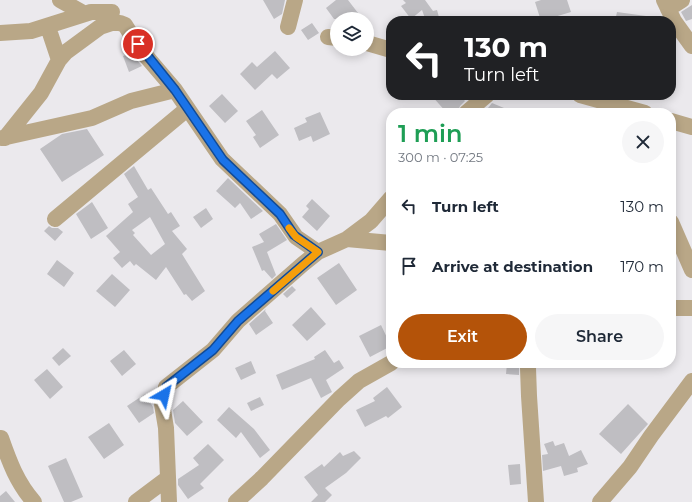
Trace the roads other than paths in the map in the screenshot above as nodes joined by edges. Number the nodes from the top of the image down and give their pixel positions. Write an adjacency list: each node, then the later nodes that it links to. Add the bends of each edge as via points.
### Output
1 (60, 0): 6 (street)
2 (295, 0): 10 (street)
3 (682, 0): 4 (street)
4 (666, 4): 7 (street)
5 (113, 12): 6 (street); 15 (street, via 112,23 100,27); 16 (street)
6 (85, 14): 9 (street)
7 (672, 16)
8 (676, 23): 13 (street)
9 (48, 27): 11 (street); 15 (street)
10 (288, 28)
11 (0, 33)
12 (374, 45): 14 (street)
13 (692, 46)
14 (386, 49)
15 (59, 60): 24 (street, via 40,93)
16 (175, 90): 19 (street); 24 (street, via 131,100 92,118)
17 (481, 100): 20 (street)
18 (598, 100): 21 (street)
19 (187, 108): 26 (street); 30 (street, via 223,160 280,214 294,235)
20 (472, 108)
21 (627, 108)
22 (676, 122): 23 (street)
23 (692, 127)
24 (2, 138)
25 (386, 204): 28 (street, via 375,218)
26 (55, 219)
27 (676, 233): 31 (street)
28 (347, 239): 29 (street); 30 (street)
29 (386, 243)
30 (318, 252): 38 (street, via 238,321 213,350 166,387 162,404 166,428)
31 (692, 270)
32 (676, 308): 33 (street)
33 (692, 308)
34 (386, 366): 42 (street, via 360,381 339,399)
35 (528, 368): 43 (street)
36 (692, 381): 44 (street, via 630,467)
37 (1, 438): 39 (street, via 23,490)
38 (168, 478): 40 (street); 41 (street)
39 (34, 502)
40 (136, 502)
41 (169, 502)
42 (236, 502)
43 (536, 502)
44 (600, 502)

